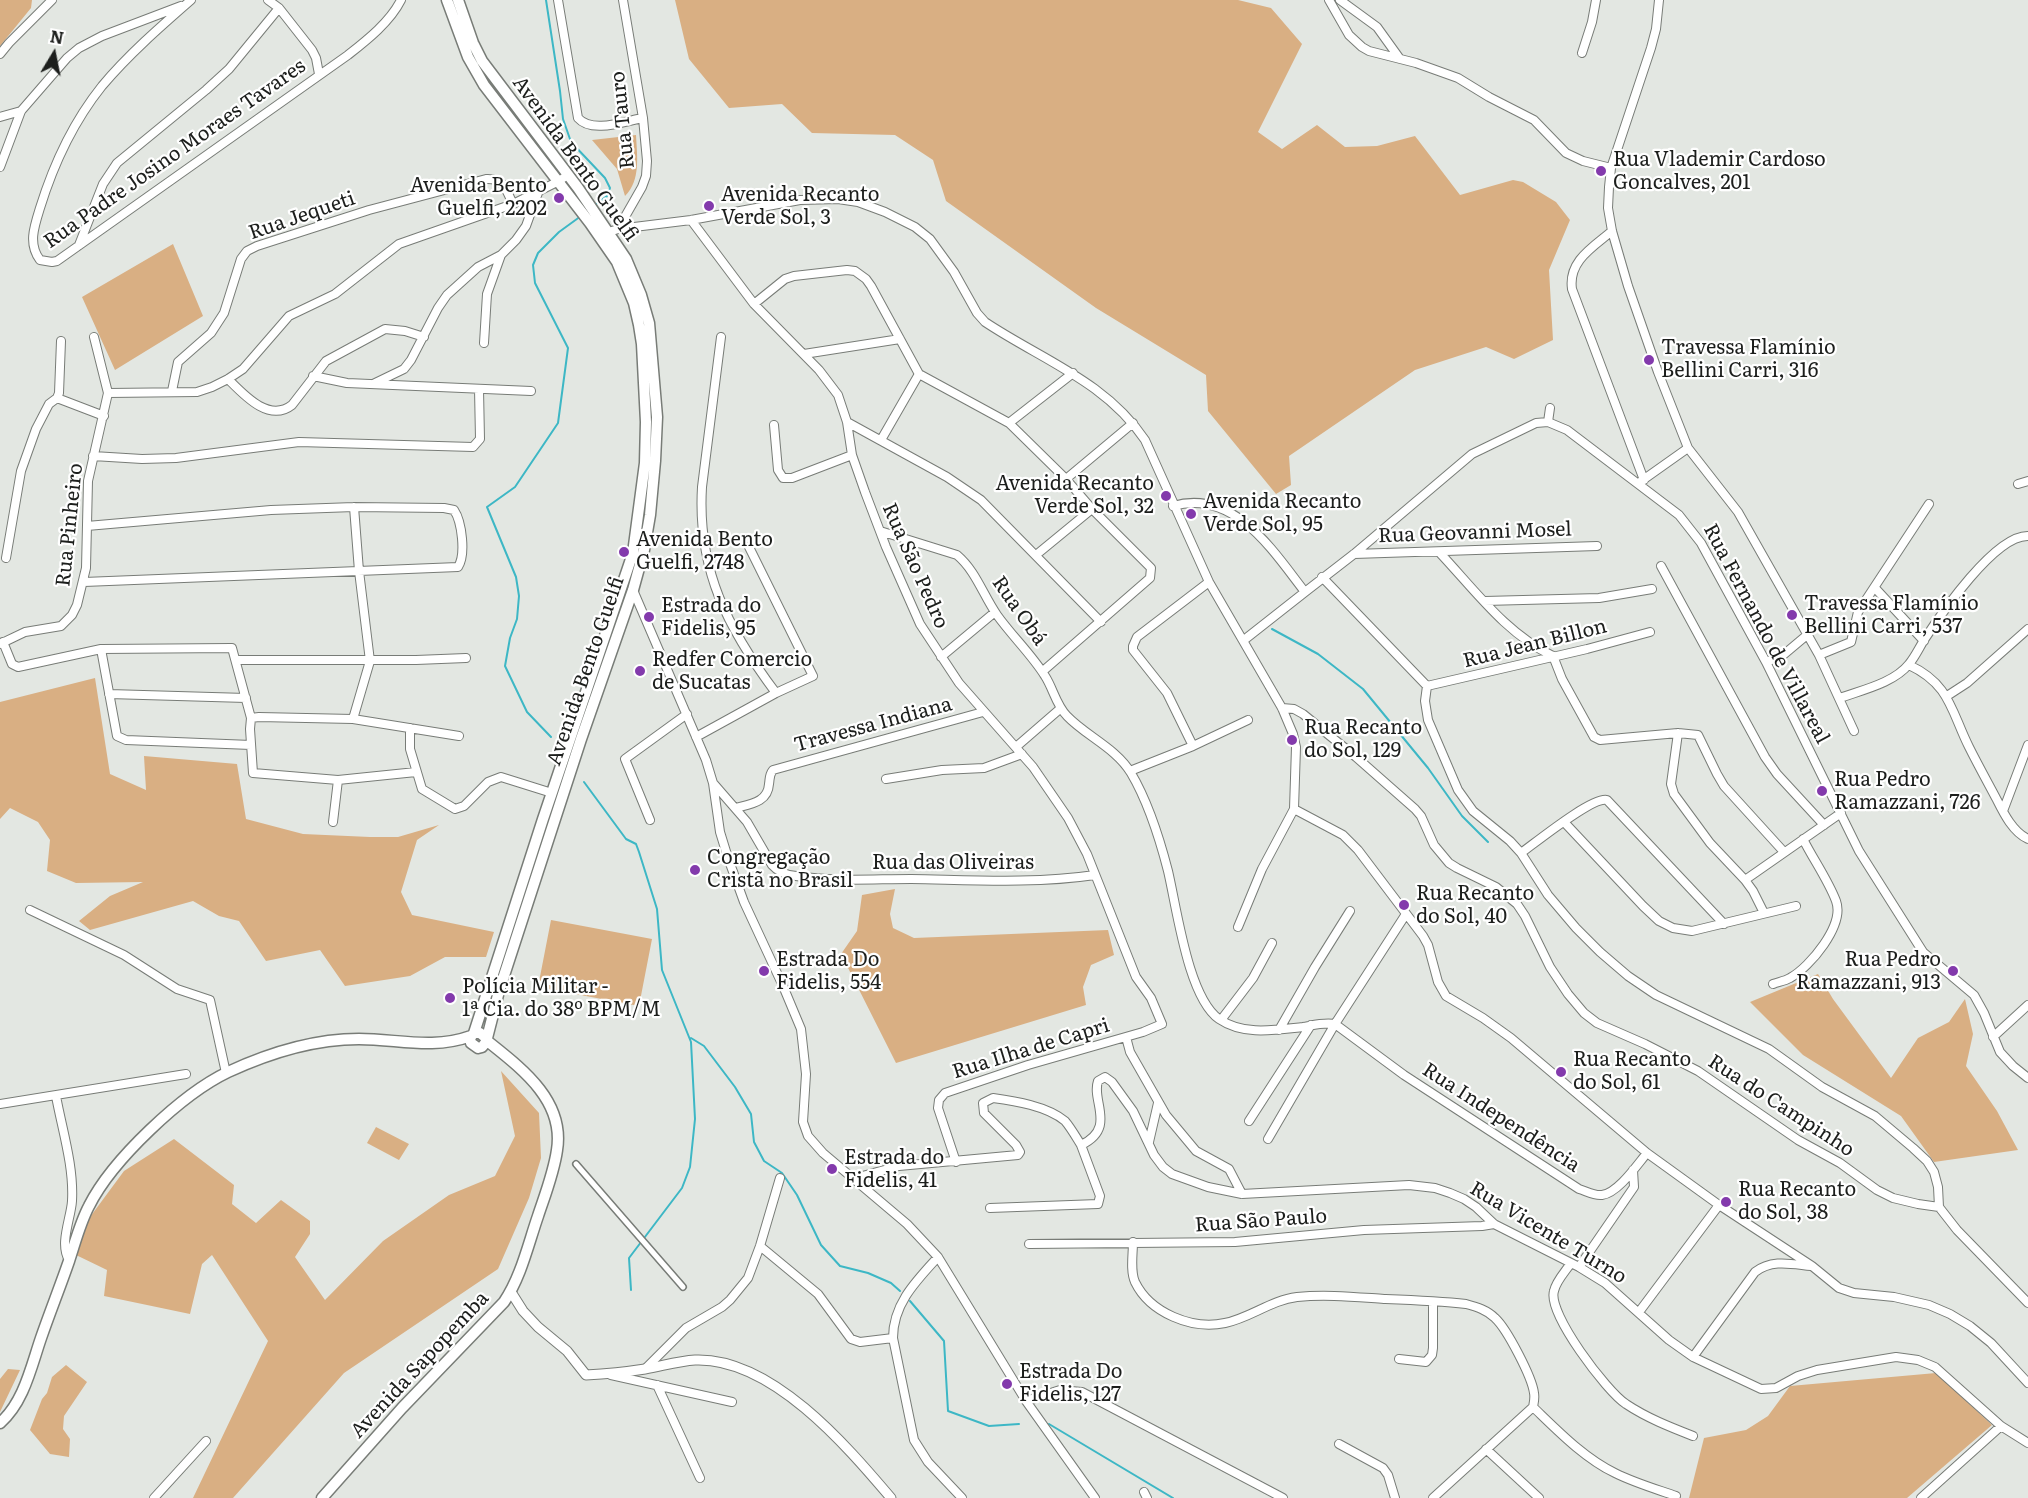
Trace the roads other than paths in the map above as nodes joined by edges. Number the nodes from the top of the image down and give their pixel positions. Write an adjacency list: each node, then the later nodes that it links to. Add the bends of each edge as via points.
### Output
1 (52, 0): 15 (street)
2 (268, 0): 13 (street)
3 (401, 0): 17 (street, Rua Padre Josino Moraes Tavares, via 363,43)
4 (447, 0): 24 (main road, Avenida Bento Guelfi, via 476,71)
5 (458, 0): 23 (main road, Avenida Bento Guelfi, via 482,61)
6 (558, 0): 20 (street, via 578,118 600,126)
7 (623, 0): 20 (street, Rua Tauro)
8 (1329, 0): 16 (street, via 1355,41 1370,51)
9 (1340, 0): 16 (street, via 1377,27)
10 (1596, 0): 14 (street)
11 (1659, 0): 22 (street, via 1651,48)
12 (188, 2): 18 (street, via 79,48); 31 (street, Rua Padre Josino Moraes Tavares, via 101,88 77,124 46,188 34,226 34,252 40,260 52,262)
13 (279, 8): 17 (street, via 312,50); 31 (street, via 229,69 117,162 103,184)
14 (1582, 53)
15 (0, 54)
16 (1400, 59): 22 (street, via 1458,78 1534,120 1566,153)
17 (319, 74): 31 (street, Rua Padre Josino Moraes Tavares)
18 (21, 111): 19 (street); 21 (street)
19 (0, 117)
20 (643, 118): 30 (street, Rua Tauro, via 646,176)
21 (0, 167)
22 (1611, 168): 29 (street, via 1608,208)
23 (568, 175): 24 (street); 27 (main road, Avenida Bento Guelfi)
24 (558, 182): 25 (street); 27 (main road, Avenida Bento Guelfi)
25 (538, 192): 26 (street); 32 (street, via 526,226)
26 (513, 204): 44 (street, via 388,250 335,294 289,316 243,369); 47 (street, Rua Jequeti, via 501,182 486,179 256,246 247,251 237,268 224,313 211,333 178,362)
27 (594, 218): 30 (main road, Avenida Bento Guelfi)
28 (691, 220): 30 (street); 33 (street, Rua São Pedro); 41 (street, via 819,199 858,202 885,212 930,239 985,322)
29 (1612, 231): 59 (street, via 1647,341); 64 (street, via 1581,257 1571,282)
30 (609, 232): 84 (main road, Avenida Bento Guelfi, via 642,344 645,463)
31 (78, 246)
32 (501, 255): 36 (street, via 454,287 438,308); 39 (street, via 487,294)
33 (754, 304): 37 (street, via 785,279 847,270 860,274 871,286); 40 (street, Rua São Pedro)
34 (94, 337): 49 (street, Rua Pinheiro)
35 (721, 337): 108 (street, via 702,487 705,552 722,607)
36 (424, 338): 43 (street, via 385,329 327,361); 45 (street, via 404,369)
37 (900, 339): 40 (street); 42 (street)
38 (62, 340): 50 (street)
39 (484, 343)
40 (804, 354): 53 (street, Rua São Pedro, via 838,395)
41 (1073, 373): 55 (street); 56 (street)
42 (919, 374): 55 (street); 58 (street)
43 (313, 376): 44 (street, via 292,405 277,412 251,401); 45 (street, via 347,384)
44 (228, 380): 47 (street, via 197,392)
45 (373, 384): 46 (street)
46 (479, 389): 48 (street); 61 (street, via 480,439 473,447 299,442 176,458)
47 (172, 391): 49 (street)
48 (531, 391)
49 (108, 393): 52 (street, Rua Pinheiro)
50 (57, 398): 52 (street); 78 (street, via 49,404 36,429 21,471)
51 (1550, 408): 54 (street)
52 (104, 416): 61 (street, Rua Pinheiro)
53 (847, 422): 58 (street); 60 (street, Rua São Pedro)
54 (1548, 422): 64 (street, Rua Fernando de Villareal, via 1567,430); 76 (street, via 1536,423 1472,454)
55 (1009, 423): 62 (street)
56 (1133, 423): 62 (street); 67 (street, via 1145,440)
57 (774, 424): 60 (street, via 778,470 783,478)
58 (881, 440): 77 (street, via 975,496)
59 (1688, 448): 64 (street); 93 (street, via 1738,512)
60 (852, 455): 71 (street, Rua São Pedro)
61 (93, 456): 70 (street, Rua Pinheiro)
62 (1066, 479): 69 (street)
63 (2028, 481): 65 (street)
64 (1641, 482): 104 (street, Rua Fernando de Villareal, via 1696,535)
65 (2018, 484)
66 (1929, 504): 85 (street)
67 (1173, 506): 83 (street); 87 (street, via 1195,502 1238,516 1266,543)
68 (354, 507): 70 (street); 80 (street); 80 (street, via 454,510 459,518 463,560 458,567)
69 (1092, 509): 77 (street); 90 (street, via 1151,568 1150,578)
70 (87, 526): 82 (street, Rua Pinheiro)
71 (880, 531): 89 (street, Rua Obá, via 957,555 966,562); 100 (street, Rua São Pedro, via 920,624)
72 (2028, 536): 95 (street, via 2008,542 1990,557 1957,593)
73 (1597, 546): 75 (street, Rua Geovanni Mosel)
74 (749, 547): 108 (street, via 813,676)
75 (1439, 552): 76 (street, Rua Geovanni Mosel); 88 (street)
76 (1354, 554): 81 (street)
77 (1036, 555): 90 (street)
78 (6, 558)
79 (1661, 566): 143 (street, via 1765,757)
80 (359, 571): 82 (street); 103 (street)
81 (1323, 577): 87 (street); 107 (street)
82 (84, 582): 96 (street, Rua Pinheiro, via 77,605 66,622 55,628 19,634)
83 (1209, 582): 94 (street); 128 (street, via 1137,637 1132,646 1167,693)
84 (628, 588): 116 (street); 124 (main road, Avenida Bento Guelfi)
85 (1875, 588): 95 (street); 98 (street, via 1858,612 1851,642)
86 (1652, 589): 88 (street, via 1599,598)
87 (1305, 592): 94 (street)
88 (1485, 601): 99 (street, via 1516,633)
89 (995, 612): 100 (street); 106 (street, Rua Obá)
90 (1101, 622): 106 (street)
91 (2028, 629): 110 (street)
92 (1650, 632): 99 (street, Rua Jean Billon)
93 (1807, 635): 98 (street); 104 (street, via 1782,656)
94 (1244, 640): 114 (street)
95 (1924, 641): 105 (street)
96 (2, 643): 97 (street, via 12,664 18,667)
97 (101, 649): 102 (street, via 232,648); 109 (street)
98 (1819, 655): 112 (street)
99 (1553, 656): 107 (street, Rua Jean Billon); 122 (street, via 1590,733 1597,739)
100 (941, 657): 115 (street, Rua São Pedro)
101 (466, 658): 103 (street)
102 (236, 660): 103 (street); 111 (street)
103 (370, 661): 118 (street)
104 (1766, 662): 139 (street, Rua Fernando de Villareal)
105 (1909, 665): 110 (street, via 1930,677); 112 (street, via 1889,679)
106 (1043, 671): 113 (street, Rua Obá)
107 (1427, 686): 147 (street, via 1428,720 1458,790 1473,811)
108 (776, 693): 125 (street)
109 (110, 694): 111 (street); 126 (street, via 117,736 126,740)
110 (1947, 696): 138 (street)
111 (246, 698): 117 (street)
112 (1840, 698): 121 (street)
113 (1061, 708): 129 (street); 130 (street)
114 (1282, 708): 137 (street, via 1296,747); 186 (street, Rua do Campinho, via 1303,714 1404,798 1421,816 1434,845 1449,862 1509,896 1526,916 1550,967 1568,994 1597,1023 1698,1071 1877,1190 1902,1200)
115 (982, 712): 129 (street, Rua São Pedro); 136 (street, Travessa Indiana, via 773,770 764,799)
116 (687, 714): 125 (street); 140 (street, via 625,759)
117 (251, 718): 118 (street); 126 (street)
118 (353, 719): 120 (street)
119 (1248, 720): 128 (street)
120 (410, 728): 123 (street); 131 (street)
121 (1854, 731)
122 (1678, 734): 146 (street, via 1701,739 1724,786); 149 (street, via 1671,784 1674,794 1710,843)
123 (459, 736)
124 (577, 736): 135 (main road, Avenida Bento Guelfi); 167 (main road, Avenida Bento Guelfi, via 570,774)
125 (696, 737): 134 (street)
126 (251, 745): 133 (street, via 253,773)
127 (2028, 745): 138 (street)
128 (1193, 746): 130 (street)
129 (1019, 750): 132 (street, via 984,768); 148 (street, Rua São Pedro, via 1068,818)
130 (1130, 771): 160 (street, via 1165,861 1191,975 1200,996)
131 (416, 772): 133 (street); 135 (street, via 422,789 455,809 464,806 488,782 501,777)
132 (886, 779)
133 (338, 780): 141 (street)
134 (713, 783): 136 (street, Rua das Oliveiras); 183 (street, via 728,858 801,1029 806,1074 805,1130 817,1147)
135 (552, 793): 167 (main road, Avenida Bento Guelfi)
136 (736, 808): 148 (street, Rua das Oliveiras, via 777,871 796,876 1026,880)
137 (1294, 809): 154 (street, via 1343,835); 156 (street, via 1262,869)
138 (2003, 812): 145 (street)
139 (1841, 813): 143 (street); 166 (street, Rua Fernando de Villareal, via 1864,860 1910,933 1923,952 1974,995)
140 (650, 820)
141 (333, 822)
142 (1564, 822): 147 (street); 155 (street, via 1659,921 1673,928 1692,930); 155 (street, via 1600,799 1607,800)
143 (1824, 825): 144 (street)
144 (1803, 839): 146 (street); 158 (street, via 1836,902 1836,920 1811,961 1790,978)
145 (2028, 839)
146 (1784, 852): 149 (street)
147 (1521, 853): 186 (street, via 1548,895 1576,928 1628,976 1656,994 1769,1049 1829,1091 1875,1116 1913,1148 1934,1173)
148 (1095, 875): 161 (street, Rua São Pedro, via 1137,977)
149 (1745, 879): 153 (street)
150 (1796, 906): 153 (street)
151 (30, 910): 168 (street, via 124,955 177,989 210,1000)
152 (1350, 911): 164 (street)
153 (1764, 913): 155 (street)
154 (1406, 914): 162 (street); 178 (street, via 1428,945 1437,982 1446,996 1511,1038)
155 (1724, 924)
156 (1238, 927)
157 (1272, 944): 160 (street, via 1253,978)
158 (1773, 984)
159 (2028, 1005): 166 (street)
160 (1221, 1020): 164 (street, via 1242,1028)
161 (1162, 1024): 165 (street, Rua Ilha de Capri)
162 (1335, 1024): 163 (street); 175 (street); 181 (street, Rua Independência, via 1404,1076 1579,1189 1602,1195)
163 (1311, 1025): 164 (street); 174 (street)
164 (1279, 1030)
165 (1126, 1037): 172 (street); 179 (street, Rua Ilha de Capri, via 1028,1065 941,1096 939,1108)
166 (1993, 1037): 170 (street, Rua Fernando de Villareal, via 2000,1052)
167 (478, 1040): 168 (main road, via 410,1044 360,1039 311,1043); 198 (main road, Avenida Sapopemba, via 530,1079 550,1103 559,1138 550,1179)
168 (226, 1073): 193 (main road, via 184,1099 114,1167 88,1206)
169 (186, 1074): 171 (street)
170 (2028, 1078)
171 (56, 1096): 173 (street); 193 (street, via 71,1178 72,1204 65,1247)
172 (1158, 1103): 176 (street); 184 (street, via 1196,1150 1229,1168)
173 (0, 1104)
174 (1249, 1121)
175 (1268, 1139)
176 (1149, 1142): 177 (street, Rua Vicente Turno, via 1133,1111 1106,1077 1096,1087 1101,1120 1092,1138); 184 (street, Rua Vicente Turno, via 1154,1155 1172,1174)
177 (1081, 1144): 179 (street, via 1057,1115 993,1098 983,1103 984,1113 1016,1145 1019,1154); 187 (street, via 1100,1196 1098,1204)
178 (1647, 1153): 181 (street, Rua Independência); 185 (street)
179 (956, 1162): 183 (street, via 899,1166)
180 (576, 1164): 197 (street)
181 (1633, 1170): 196 (street, via 1634,1187)
182 (780, 1178): 191 (street)
183 (855, 1178): 192 (street)
184 (1242, 1194): 188 (street, Rua Vicente Turno, via 1423,1186 1464,1199)
185 (1719, 1204): 195 (street); 201 (street)
186 (1939, 1207): 200 (street)
187 (990, 1208)
188 (1494, 1224): 189 (street, Rua São Paulo, via 1364,1230 1235,1242); 194 (street, Rua Vicente Turno)
189 (1133, 1242): 190 (street, Rua São Paulo); 199 (street, via 1134,1281 1144,1297 1159,1310 1186,1321 1224,1323 1297,1297 1325,1295)
190 (1029, 1244)
191 (760, 1246): 202 (street, via 818,1294 851,1339 860,1342); 205 (street, via 748,1278 730,1300 686,1328)
192 (938, 1257): 202 (street, via 905,1295 896,1313); 209 (street)
193 (69, 1260): 212 (main road, via 29,1375 17,1403)
194 (1571, 1263): 196 (street, Rua Vicente Turno); 214 (street, via 1558,1282 1553,1299 1562,1323 1580,1351 1625,1404 1656,1422)
195 (1812, 1266): 203 (street, via 1761,1266); 207 (street, via 1848,1292 1910,1301 1950,1314 1991,1343)
196 (1579, 1268): 201 (street, Rua Vicente Turno, via 1605,1283)
197 (683, 1287)
198 (511, 1292): 206 (street, via 523,1311 567,1351 586,1375); 222 (main road, Avenida Sapopemba)
199 (1433, 1302): 204 (street, via 1432,1354 1426,1362); 211 (street, via 1466,1304 1494,1317 1505,1329 1534,1391)
200 (2028, 1303)
201 (1639, 1312): 203 (street, Rua Vicente Turno)
202 (893, 1338): 224 (street, via 914,1440 928,1462)
203 (1693, 1357): 213 (street, Rua Vicente Turno, via 1768,1390 1818,1370 1896,1357 1918,1360 1935,1367)
204 (1399, 1359)
205 (645, 1369): 206 (street); 223 (street, via 694,1360 718,1361 769,1382 815,1416)
206 (604, 1374): 208 (street)
207 (2028, 1383)
208 (657, 1385): 210 (street); 219 (street)
209 (1026, 1401): 225 (street); 226 (street, via 1060,1390 1082,1392)
210 (732, 1402)
211 (1533, 1407): 218 (street); 220 (street, via 1597,1463)
212 (0, 1422)
213 (2001, 1426): 216 (street, Rua Vicente Turno); 230 (street)
214 (1693, 1436)
215 (206, 1440): 221 (street)
216 (2028, 1443)
217 (1339, 1444): 227 (street, via 1383,1468)
218 (1486, 1449): 228 (street); 229 (street)
219 (700, 1478)
220 (1676, 1496)
221 (154, 1498)
222 (322, 1498)
223 (891, 1498)
224 (962, 1498)
225 (1095, 1498)
226 (1283, 1498)
227 (1395, 1498)
228 (1433, 1498)
229 (1539, 1498)
230 (1922, 1498)

